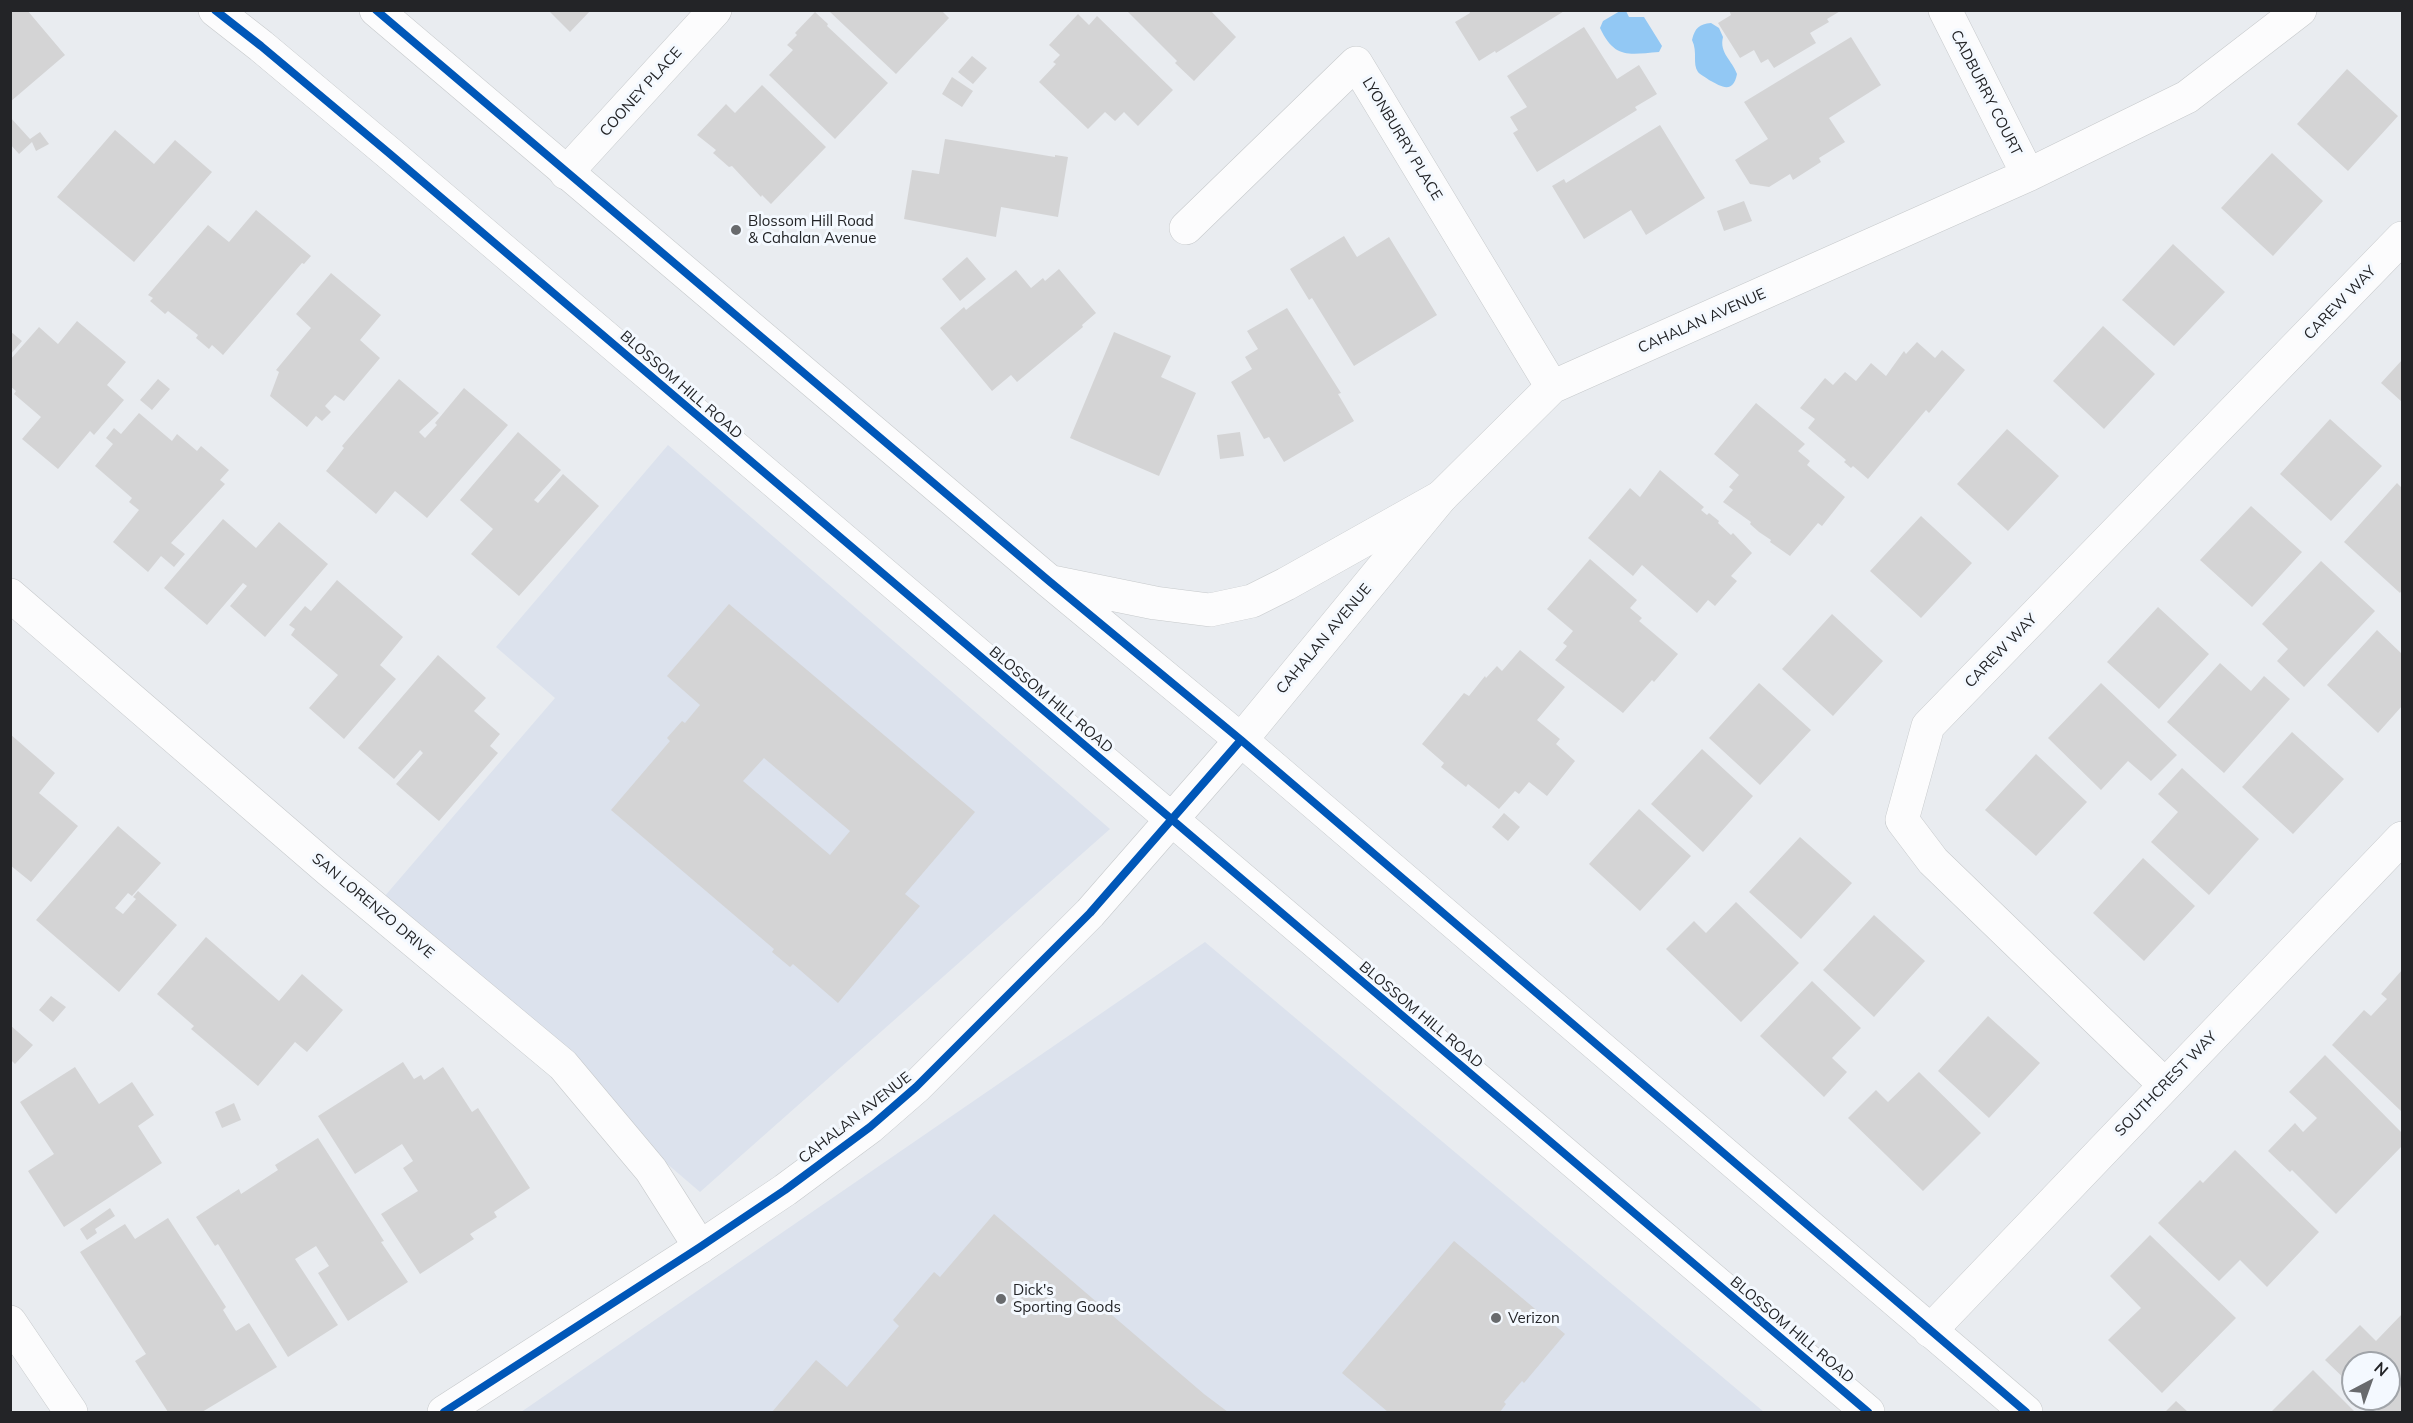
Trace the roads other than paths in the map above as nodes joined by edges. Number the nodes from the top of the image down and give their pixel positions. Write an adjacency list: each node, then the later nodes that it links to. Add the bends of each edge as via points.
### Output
1 (215, 10): 15 (street, BLOSSOM HILL ROAD, via 390,154)
2 (376, 10): 6 (street)
3 (715, 10): 6 (street, COONEY PLACE)
4 (1944, 10): 7 (street, CADBURRY COURT)
5 (2300, 10): 7 (street, CAHALAN AVENUE, via 2187,97)
6 (566, 173): 12 (street)
7 (2028, 175): 10 (street, CAHALAN AVENUE)
8 (1186, 228): 10 (street, LYONBURRY PLACE, via 1356,63)
9 (2403, 238): 17 (street, CAREW WAY, via 1928,726 1902,820 1933,861)
10 (1552, 387): 11 (street, CAHALAN AVENUE)
11 (1441, 497): 12 (street, via 1252,601 1210,610); 14 (street, CAHALAN AVENUE)
12 (1049, 581): 14 (street)
13 (10, 595): 18 (street, SAN LORENZO DRIVE, via 563,1065 651,1170)
14 (1241, 740): 15 (street, CAHALAN AVENUE); 20 (street)
15 (1171, 820): 18 (street, CAHALAN AVENUE, via 1090,913 916,1087 861,1134); 23 (street, BLOSSOM HILL ROAD)
16 (2403, 838): 17 (street, SOUTHCREST WAY)
17 (2165, 1085): 20 (street, SOUTHCREST WAY)
18 (700, 1247): 22 (street, CAHALAN AVENUE)
19 (10, 1322): 21 (street)
20 (1930, 1331): 24 (street)
21 (71, 1413)
22 (444, 1413)
23 (1868, 1413)
24 (2026, 1413)

